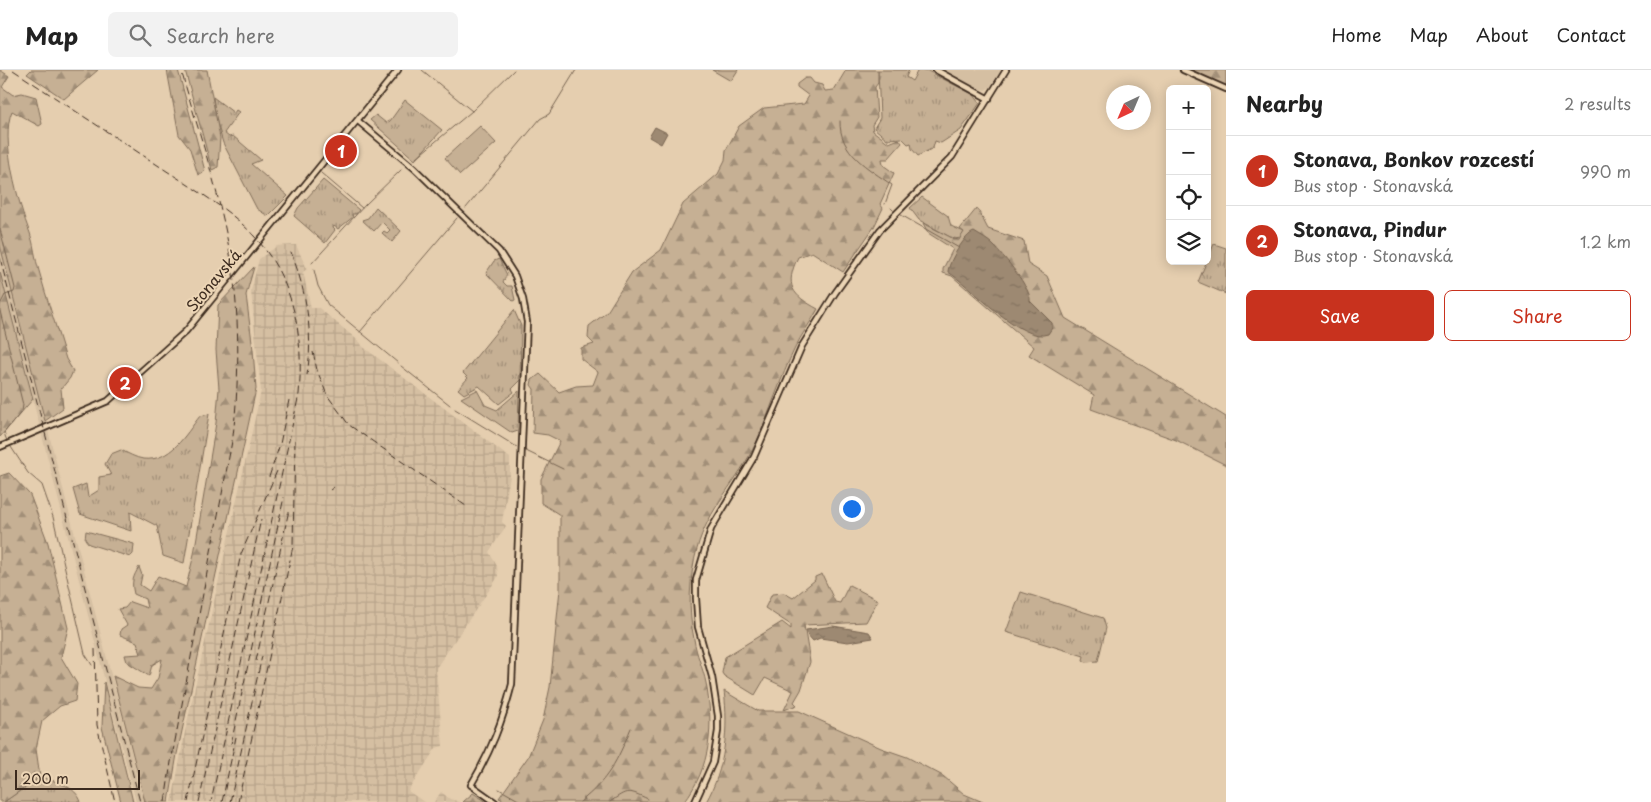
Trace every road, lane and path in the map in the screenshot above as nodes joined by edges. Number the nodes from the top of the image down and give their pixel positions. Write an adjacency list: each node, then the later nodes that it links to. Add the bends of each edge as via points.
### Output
1 (398, 70): 7 (street, Stonavská)
2 (936, 70): 6 (street)
3 (1006, 70): 6 (street)
4 (1183, 70): 5 (street)
5 (1226, 89)
6 (989, 99): 10 (street, via 952,157 880,230 835,293 802,346 751,463 711,529 696,580 696,604 698,627 712,677 718,738 713,762)
7 (358, 121): 8 (street, Stonavská, via 186,332 144,372 108,402); 9 (street, via 414,168 499,250 523,298 527,322 524,448 512,684 502,724 471,785)
8 (0, 447)
9 (495, 802)
10 (695, 802)

